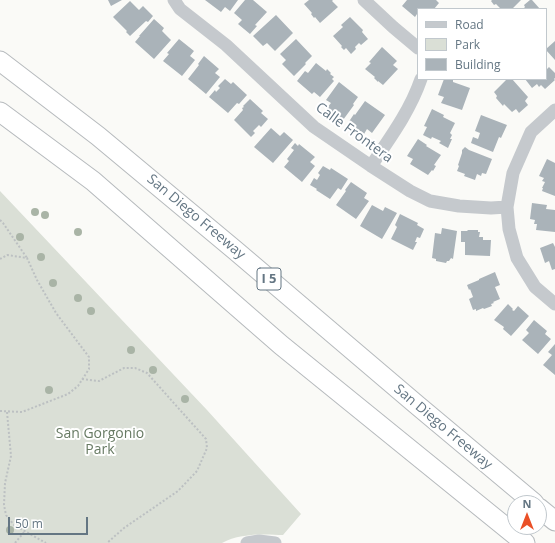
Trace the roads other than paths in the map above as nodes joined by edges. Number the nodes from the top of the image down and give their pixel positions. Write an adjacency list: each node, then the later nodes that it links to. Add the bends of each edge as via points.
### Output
1 (174, 0): 8 (street, Calle Frontera, via 180,10 226,45 314,127)
2 (364, 0): 3 (street)
3 (417, 47)
4 (0, 61): 11 (highway, San Diego Freeway / I 5, via 98,136)
5 (421, 80): 8 (street, via 406,113)
6 (555, 110): 9 (street, via 531,132 513,173)
7 (0, 112): 16 (highway, via 93,181 281,345)
8 (371, 166): 9 (street, Calle Frontera, via 430,201 459,206)
9 (506, 207): 10 (street, via 517,258 535,287)
10 (555, 304)
11 (524, 495)
12 (547, 514): 13 (highway)
13 (555, 521)
14 (247, 543): 15 (street)
15 (275, 543)
16 (525, 543)

